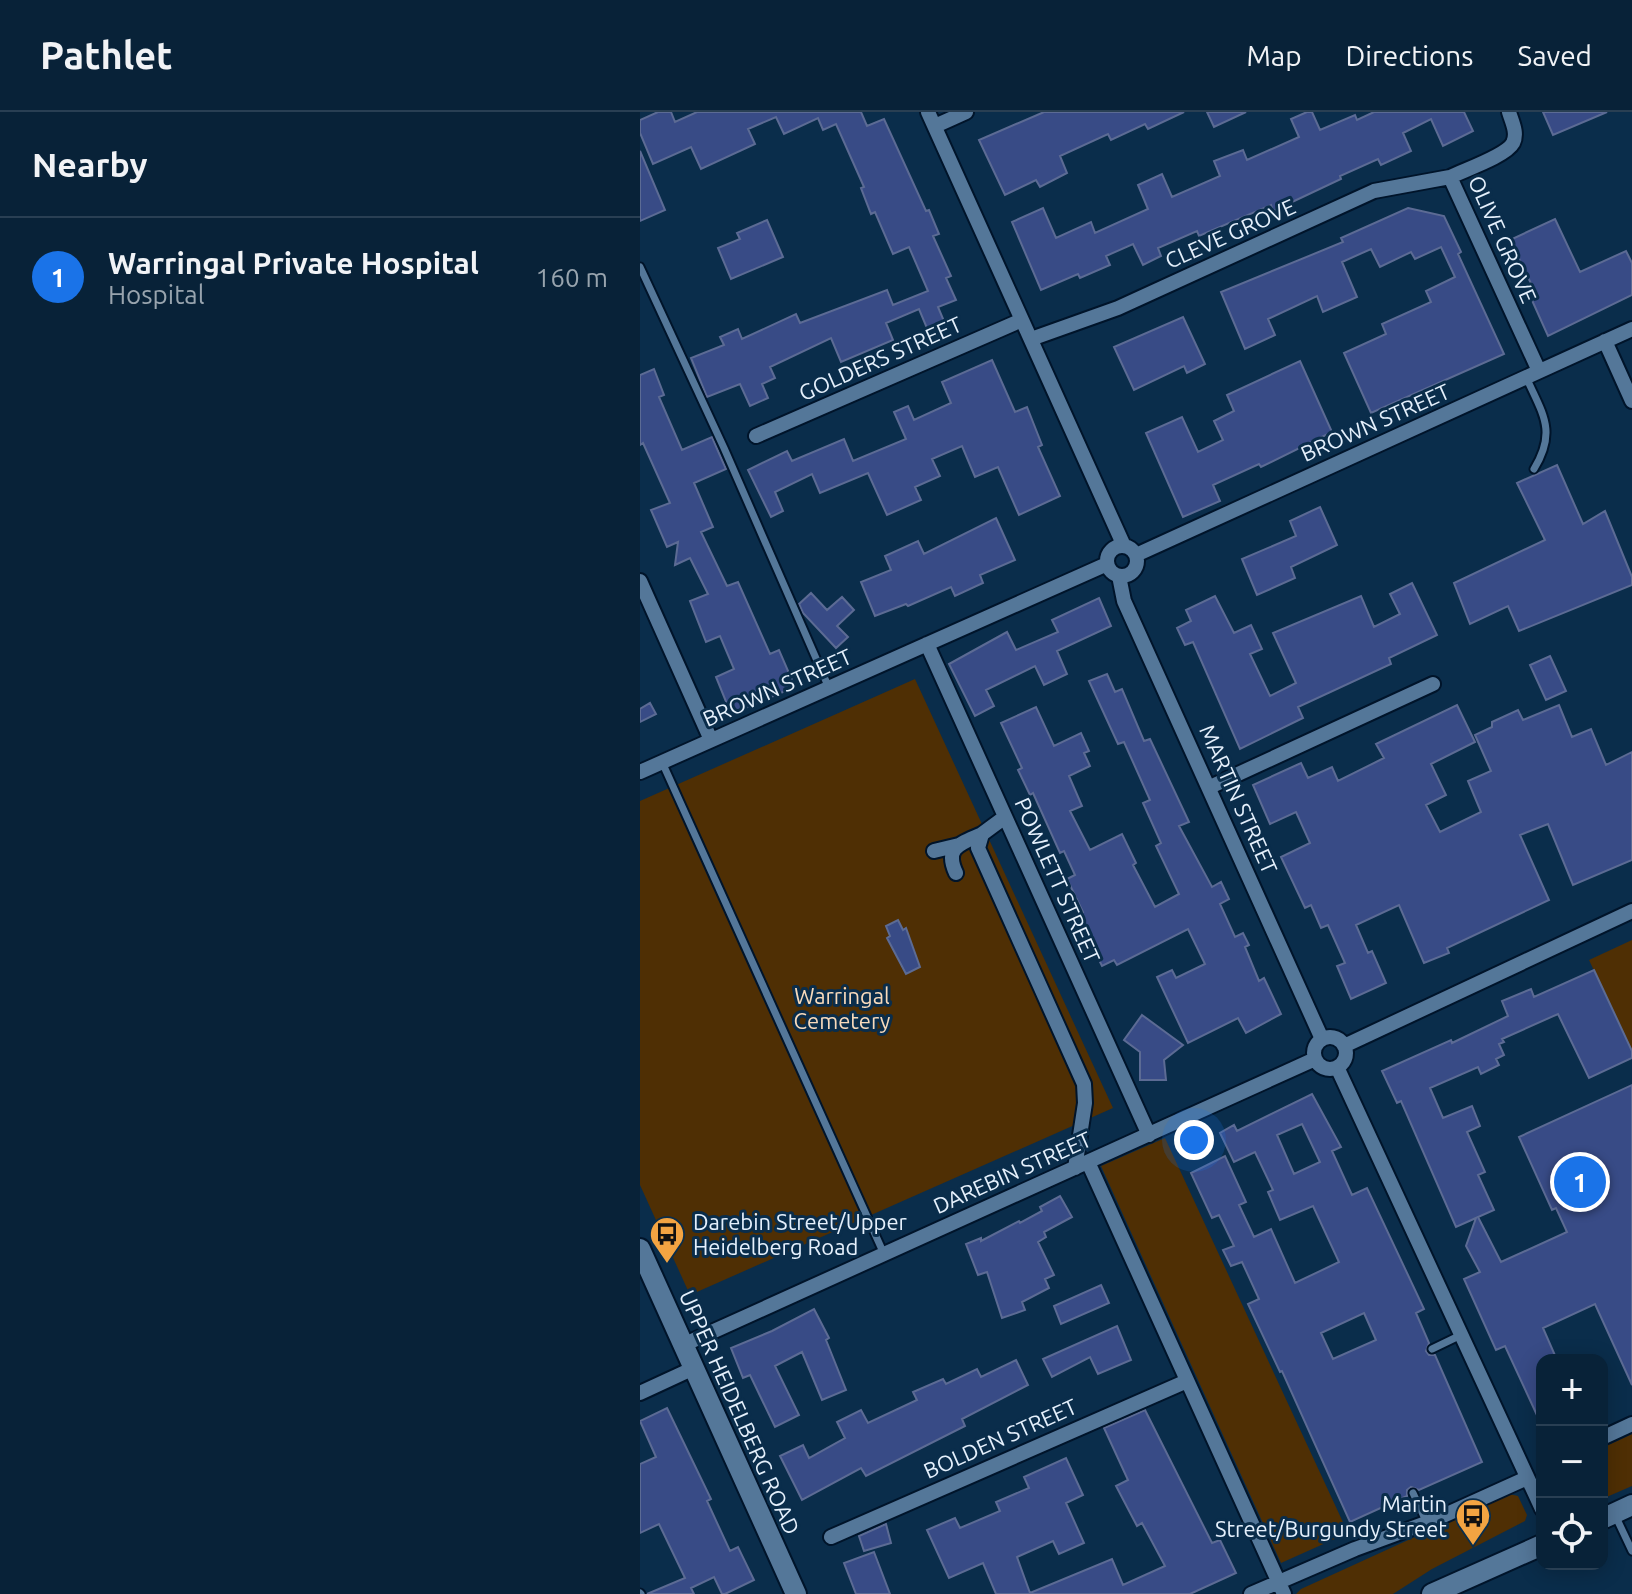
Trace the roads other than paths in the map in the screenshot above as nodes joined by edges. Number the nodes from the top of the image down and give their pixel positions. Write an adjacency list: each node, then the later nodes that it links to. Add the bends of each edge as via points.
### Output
1 (928, 112): 4 (street)
2 (966, 112): 4 (street)
3 (1509, 112): 5 (street, OLIVE GROVE, via 1515,128 1505,151)
4 (935, 126): 7 (street)
5 (1450, 177): 9 (street, CLEVE GROVE, via 1374,191 1118,308); 11 (street, OLIVE GROVE)
6 (640, 267): 21 (lane)
7 (1022, 320): 9 (street); 13 (street, GOLDERS STREET)
8 (1632, 329): 10 (street, BROWN STREET)
9 (1031, 339): 15 (street)
10 (1605, 341): 11 (street, BROWN STREET); 12 (street)
11 (1533, 374): 14 (lane, via 1548,436); 15 (street, BROWN STREET)
12 (1632, 401)
13 (756, 436)
14 (1534, 469)
15 (1130, 550): 16 (street, via 1110,551); 17 (street, via 1137,564 1133,572)
16 (1107, 564): 17 (street); 19 (street, BROWN STREET)
17 (1119, 576): 25 (street, MARTIN STREET, via 1124,601)
18 (640, 581): 22 (street)
19 (927, 644): 21 (street, BROWN STREET); 26 (street, POWLETT STREET)
20 (1433, 684): 25 (street)
21 (829, 688): 22 (street, BROWN STREET)
22 (711, 740): 23 (street, BROWN STREET)
23 (662, 762): 24 (street, BROWN STREET); 39 (lane)
24 (640, 772)
25 (1210, 787): 32 (street, MARTIN STREET)
26 (1005, 817): 27 (street); 36 (street, POWLETT STREET)
27 (982, 834): 28 (street); 37 (street, via 978,848 1084,1084)
28 (959, 845): 29 (street); 30 (street, via 950,860)
29 (934, 851)
30 (956, 873)
31 (1632, 911): 33 (street)
32 (1322, 1039): 33 (street, via 1338,1038); 34 (street, via 1313,1050)
33 (1344, 1046): 35 (street, via 1346,1056)
34 (1315, 1059): 35 (street, via 1327,1070); 36 (street, DAREBIN STREET)
35 (1337, 1067): 40 (street)
36 (1149, 1135): 37 (street, DAREBIN STREET)
37 (1082, 1165): 39 (street, DAREBIN STREET); 44 (street)
38 (640, 1249): 41 (main road, UPPER HEIDELBERG ROAD)
39 (884, 1254): 41 (street, DAREBIN STREET)
40 (1461, 1335): 42 (lane); 48 (street)
41 (683, 1345): 43 (main road, UPPER HEIDELBERG ROAD)
42 (1432, 1349)
43 (694, 1368): 45 (street); 57 (main road, UPPER HEIDELBERG ROAD)
44 (1187, 1381): 53 (street, BOLDEN STREET); 56 (street)
45 (640, 1393)
46 (1632, 1424): 47 (street)
47 (1608, 1435)
48 (1527, 1478): 50 (street); 52 (street)
49 (1413, 1493): 52 (lane)
50 (1537, 1498)
51 (1616, 1513): 55 (lane)
52 (1427, 1523): 56 (street, via 1355,1549)
53 (831, 1537)
54 (1536, 1548): 59 (main road)
55 (1632, 1551)
56 (1282, 1589): 58 (street)
57 (796, 1594)
58 (1251, 1594)
59 (1432, 1594)

